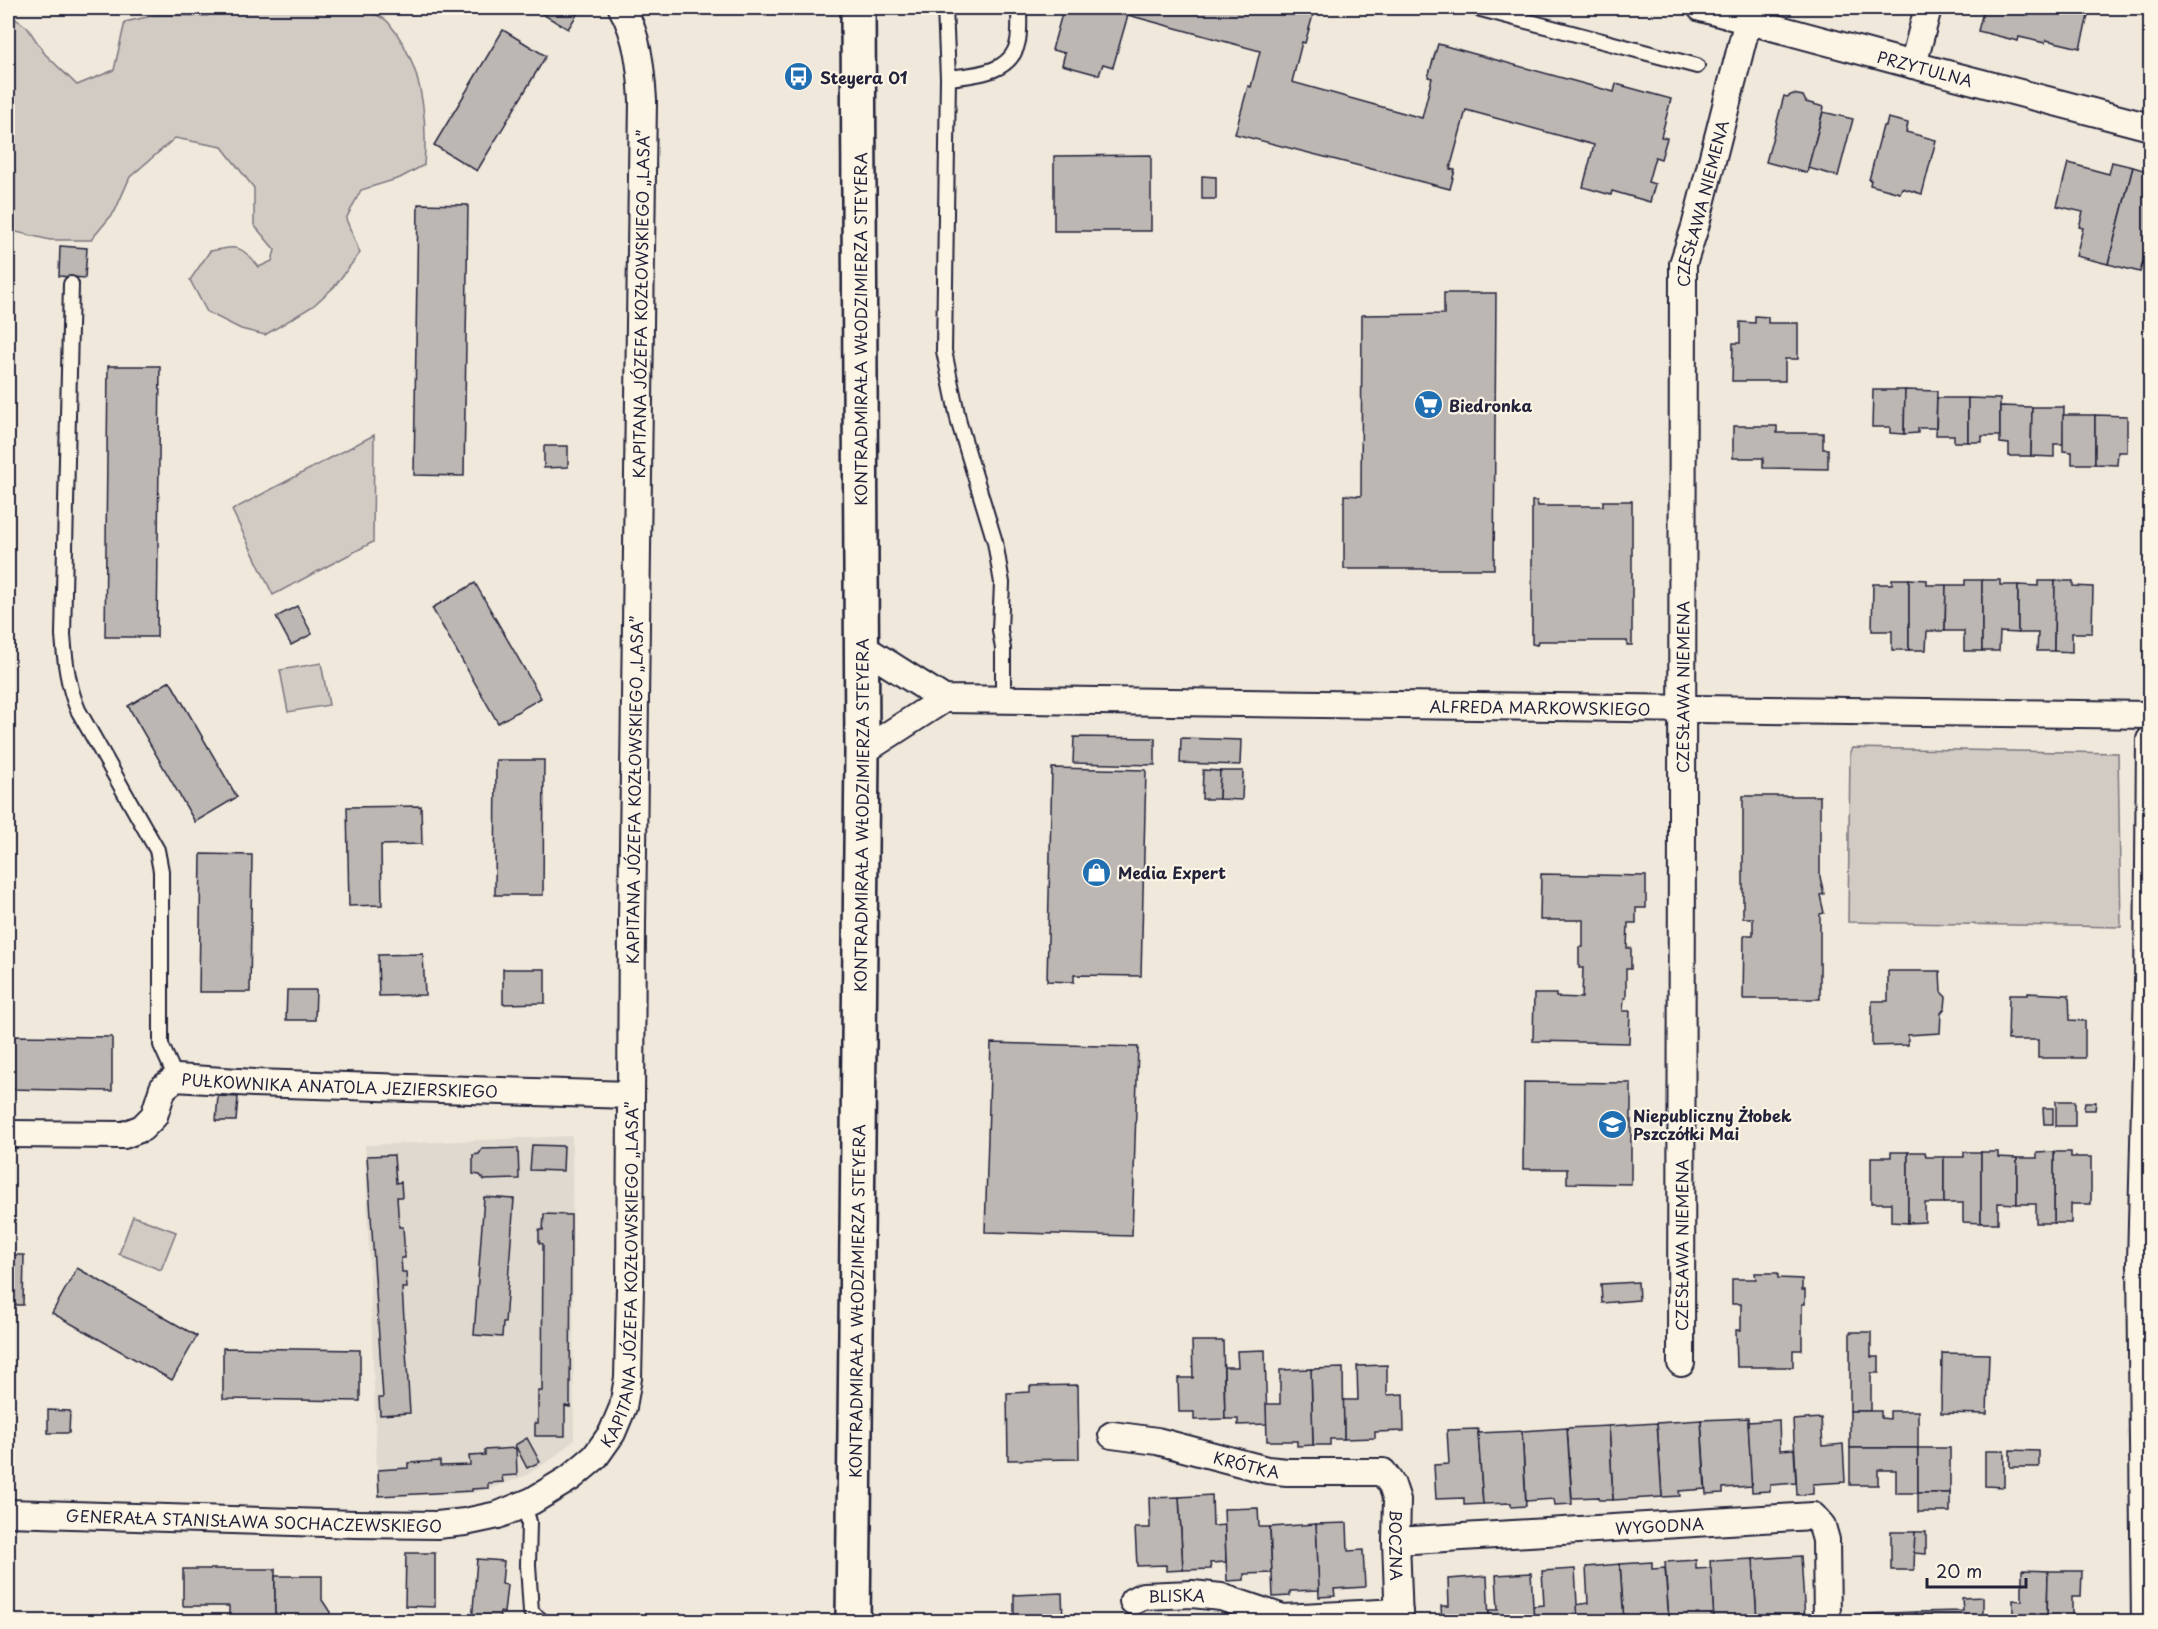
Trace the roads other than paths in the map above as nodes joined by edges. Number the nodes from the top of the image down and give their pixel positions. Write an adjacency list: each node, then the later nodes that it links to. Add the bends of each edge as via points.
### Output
1 (622, 8): 22 (street, KAPITANA JÓZEFA KOZŁOWSKIEGO „LASA”, via 636,42 644,100)
2 (858, 8): 14 (street, KONTRADMIRAŁA WŁODZIMIERZA STEYERA)
3 (945, 8): 11 (lane)
4 (1019, 8): 11 (lane, via 1018,43 999,67 986,73)
5 (1477, 8): 9 (lane)
6 (1701, 8): 8 (street, PRZYTULNA)
7 (1928, 8): 10 (street)
8 (1748, 20): 10 (street, PRZYTULNA); 17 (street, CZESŁAWA NIEMENA, via 1683,264)
9 (1697, 66)
10 (1913, 66): 12 (street, PRZYTULNA)
11 (948, 78): 16 (lane, via 944,351 959,423 995,542 1002,583)
12 (2151, 127)
13 (71, 284): 21 (lane, via 65,665 78,710 157,850 161,871 161,1045)
14 (862, 647): 15 (street); 20 (street, KONTRADMIRAŁA WŁODZIMIERZA STEYERA)
15 (944, 699): 16 (street, ALFREDA MARKOWSKIEGO); 20 (street)
16 (1003, 700): 17 (street, ALFREDA MARKOWSKIEGO)
17 (1683, 709): 18 (street, ALFREDA MARKOWSKIEGO); 24 (street, CZESŁAWA NIEMENA)
18 (2151, 715)
19 (2151, 740): 36 (street, via 2141,1262)
20 (862, 752): 34 (street, KONTRADMIRAŁA WŁODZIMIERZA STEYERA)
21 (176, 1077): 22 (street, PUŁKOWNIKA ANATOLA JEZIERSKIEGO); 23 (street, PUŁKOWNIKA ANATOLA JEZIERSKIEGO, via 164,1088 154,1116 142,1128 123,1136)
22 (630, 1095): 27 (street, KAPITANA JÓZEFA KOZŁOWSKIEGO „LASA”, via 628,1378 623,1407 612,1433 595,1457 570,1478)
23 (8, 1134)
24 (1681, 1363)
25 (1112, 1435): 26 (street, KRÓTKA, via 1157,1441 1267,1470)
26 (1383, 1472): 30 (street, BOCZNA, via 1397,1500)
27 (524, 1504): 29 (street, KAPITANA JÓZEFA KOZŁOWSKIEGO „LASA”); 33 (lane, via 529,1522 531,1612)
28 (8, 1513): 29 (street, GENERAŁA STANISŁAWA SOCHACZEWSKIEGO, via 437,1525)
29 (498, 1515)
30 (1396, 1541): 32 (street, BOCZNA); 35 (street, WYGODNA, via 1813,1516 1822,1526 1826,1540)
31 (1133, 1601): 32 (street, BLISKA, via 1143,1596 1192,1594 1221,1597 1283,1618)
32 (1399, 1617)
33 (543, 1622)
34 (853, 1622)
35 (1827, 1622)
36 (2145, 1622)

